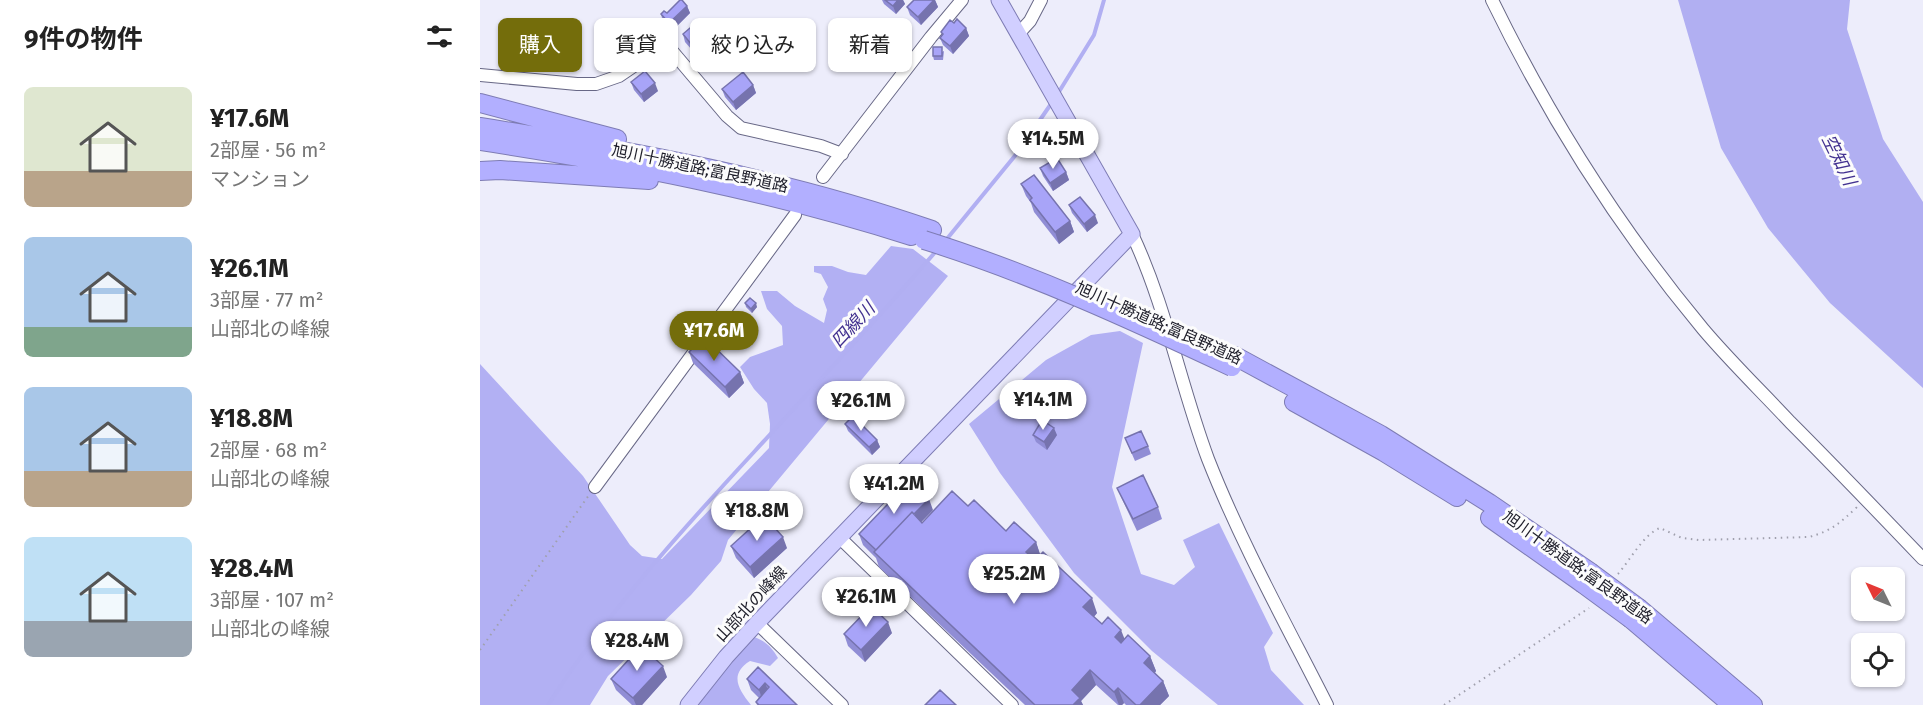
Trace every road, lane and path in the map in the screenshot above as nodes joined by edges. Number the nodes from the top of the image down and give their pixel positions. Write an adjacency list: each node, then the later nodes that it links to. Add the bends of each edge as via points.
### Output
1 (962, 0): 10 (street)
2 (999, 0): 5 (main road)
3 (1041, 0): 5 (street)
4 (1492, 0): 17 (street, via 1552,115 1632,239 1705,331)
5 (1019, 33): 15 (main road)
6 (480, 75): 10 (street, via 596,84 619,76 666,44 741,128)
7 (480, 103): 12 (highway, via 580,128)
8 (480, 127): 12 (highway, 旭川十勝道路;富良野道路, via 589,144)
9 (480, 141): 12 (highway, 旭川十勝道路;富良野道路)
10 (842, 154): 13 (street)
11 (480, 171): 12 (highway)
12 (715, 177): 22 (highway, 旭川十勝道路;富良野道路, bridge, via 804,190 881,213 928,235 1039,270 1119,302 1381,435 1489,503)
13 (823, 177)
14 (795, 215): 16 (street)
15 (1132, 234): 18 (main road, 山部北の峰線); 28 (street, via 1158,296 1196,425 1217,480)
16 (595, 487): 24 (path)
17 (1865, 499): 19 (street); 20 (path, via 1837,526 1809,537 1699,540 1682,538 1660,528 1645,538)
18 (839, 537): 23 (main road, 山部北の峰線); 27 (street)
19 (1923, 559)
20 (1616, 576)
21 (1591, 606): 29 (path)
22 (1635, 614): 30 (highway, 旭川十勝道路;富良野道路); 31 (highway, 旭川十勝道路;富良野道路)
23 (757, 623): 25 (main road, 山部北の峰線); 26 (street)
24 (480, 650)
25 (688, 705)
26 (842, 705)
27 (1012, 705)
28 (1327, 705)
29 (1444, 705)
30 (1732, 705)
31 (1753, 705)

